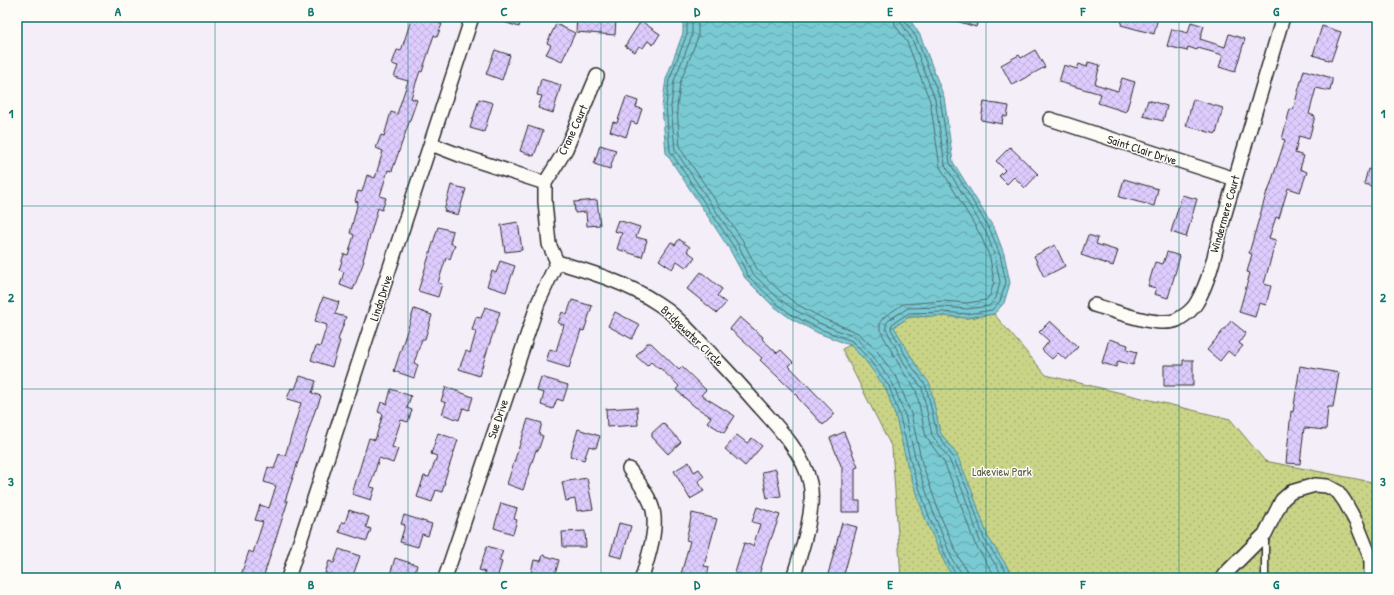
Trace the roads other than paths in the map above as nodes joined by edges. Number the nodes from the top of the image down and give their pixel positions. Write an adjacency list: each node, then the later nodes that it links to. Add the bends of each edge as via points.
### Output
1 (472, 17): 5 (street, Linda Drive)
2 (1282, 17): 6 (street, Windermere Court)
3 (597, 76): 7 (street, Crane Court, via 566,149)
4 (1050, 119): 6 (street, Saint Clair Drive)
5 (431, 144): 7 (street); 12 (street, Linda Drive)
6 (1235, 179): 9 (street, Windermere Court, via 1207,280 1197,304 1188,313 1176,320 1149,321)
7 (545, 183): 8 (street, via 549,244)
8 (556, 262): 13 (street, Sue Drive, via 538,302); 15 (street, Bridgewater Circle, via 624,284 657,302 677,318 730,373 781,431 802,462 811,485 811,509)
9 (1094, 305)
10 (629, 469): 14 (street, via 652,505 654,518 652,542)
11 (1265, 534): 16 (street); 17 (lane); 18 (street, via 1282,500 1291,492 1315,485 1327,486 1338,492 1357,524 1371,558)
12 (288, 578)
13 (445, 578)
14 (642, 578)
15 (793, 578)
16 (1223, 578)
17 (1265, 578)
18 (1371, 578)

